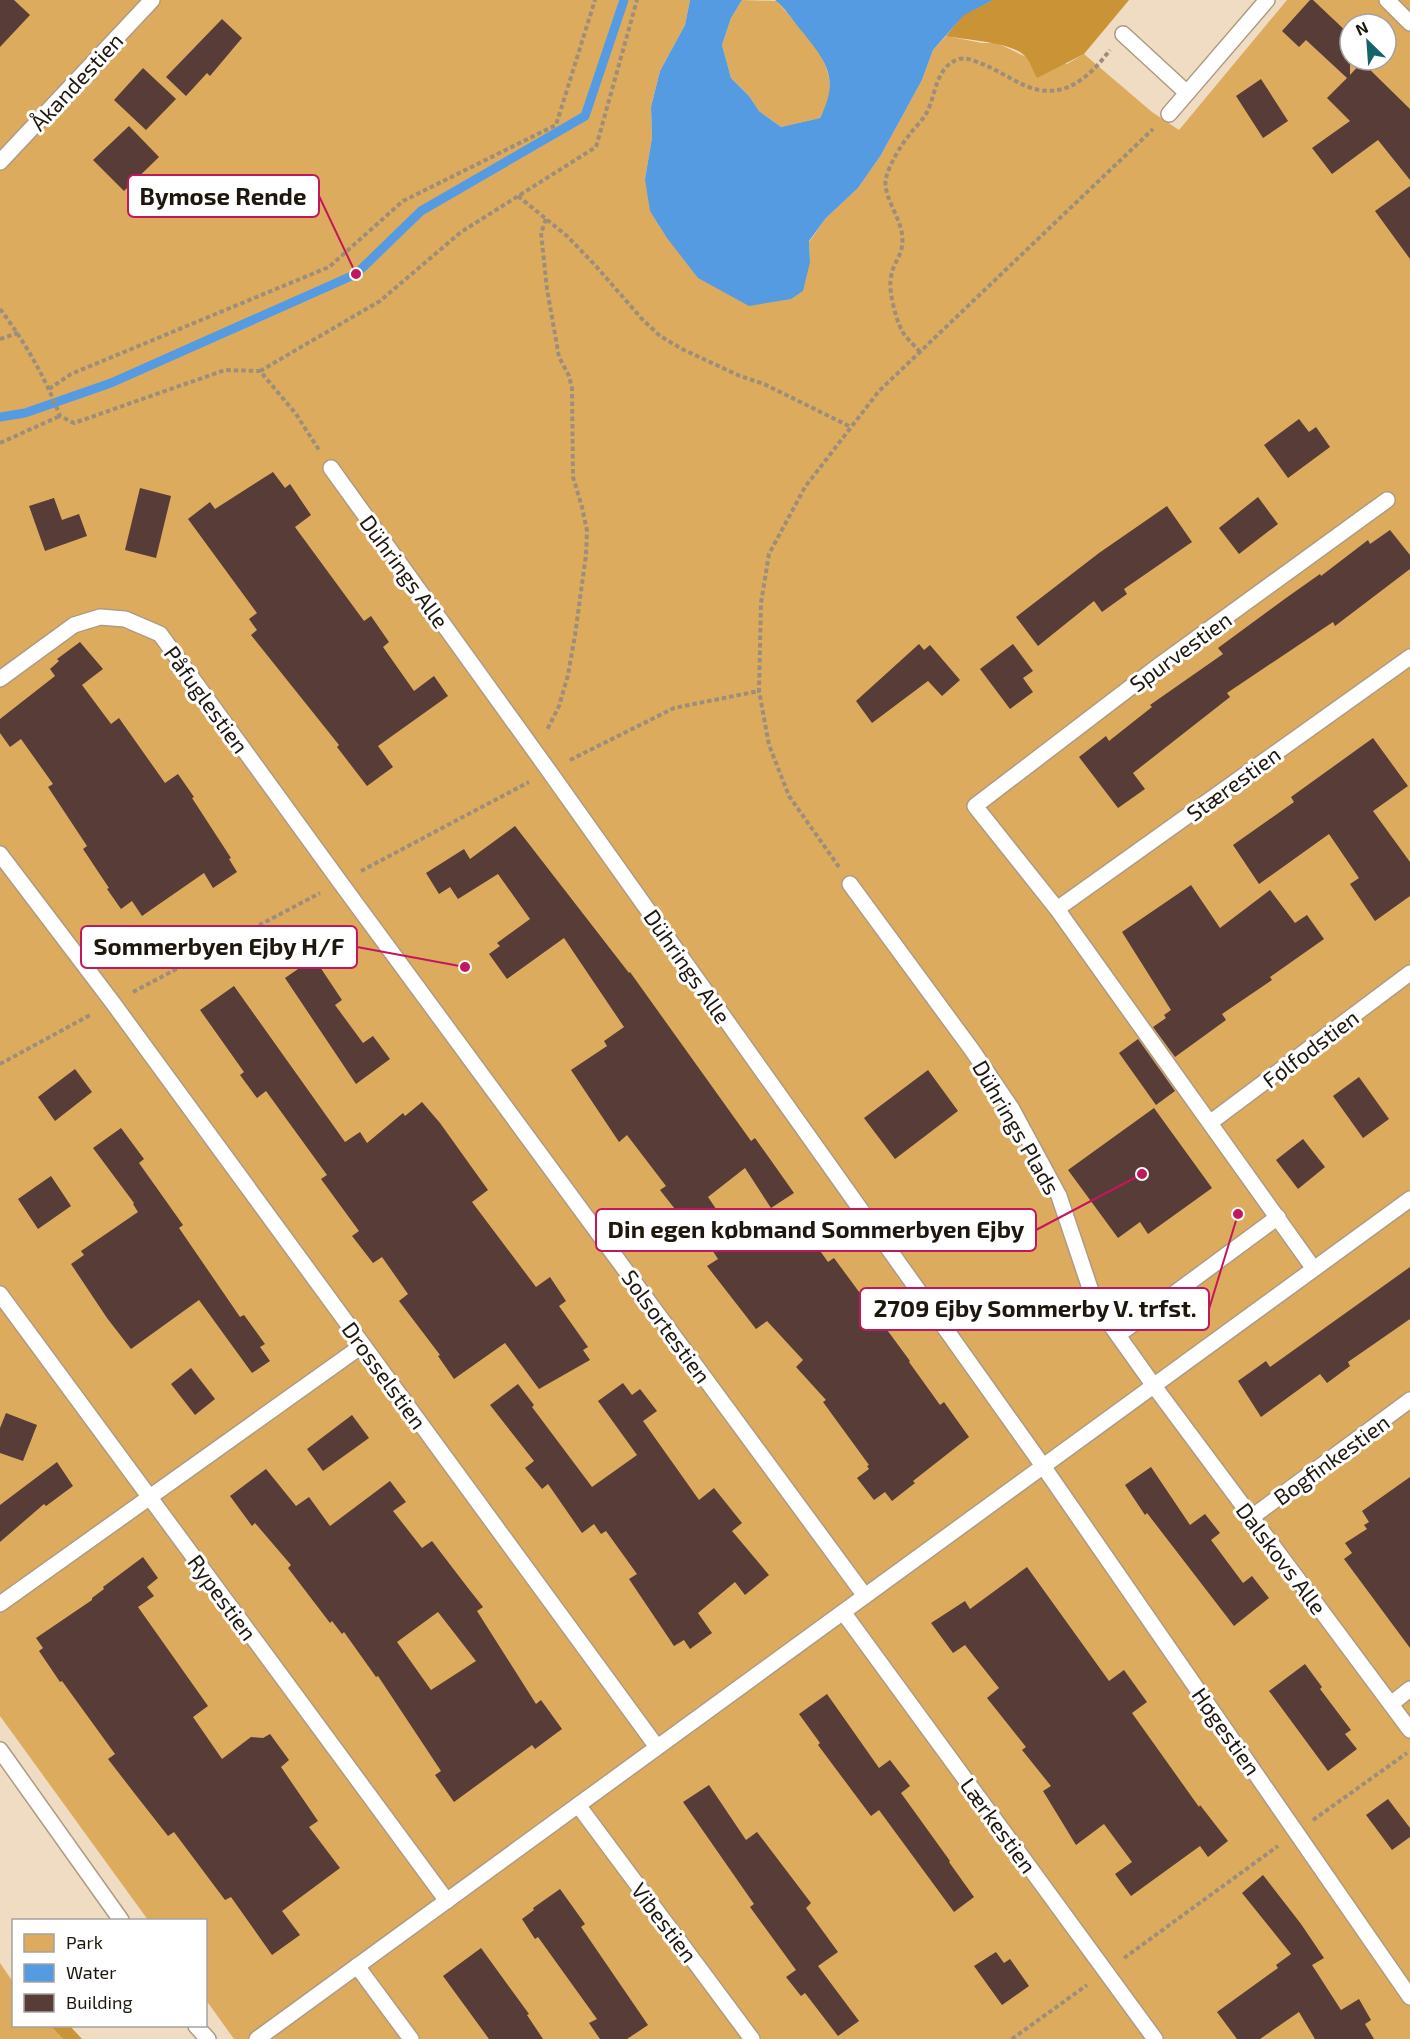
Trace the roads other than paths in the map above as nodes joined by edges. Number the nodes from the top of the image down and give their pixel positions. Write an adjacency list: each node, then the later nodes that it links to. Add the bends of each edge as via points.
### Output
1 (152, 0): 8 (lane, Åkandestien)
2 (1267, 0): 6 (lane)
3 (1387, 0): 4 (lane)
4 (1410, 23)
5 (1123, 34): 6 (lane)
6 (1187, 93): 7 (lane)
7 (1169, 114)
8 (0, 162)
9 (331, 468): 27 (lane, Dührings Alle)
10 (1387, 500): 16 (lane, Spurvestien, via 1161,664 975,806)
11 (1410, 657): 16 (lane, Stærestien)
12 (0, 679): 14 (lane, Påfuglestien, via 74,625 100,617 124,619 160,634)
13 (0, 854): 24 (lane, Drosselstien)
14 (340, 882): 30 (lane, Solsortestien)
15 (850, 884): 23 (lane, Dührings Plads, via 1012,1109 1059,1196 1095,1303)
16 (1057, 909): 18 (lane)
17 (1410, 973): 18 (lane, Følfodstien)
18 (1210, 1122): 20 (lane)
19 (1410, 1199): 21 (lane)
20 (1278, 1217): 21 (lane); 23 (lane)
21 (1314, 1269): 25 (lane)
22 (0, 1294): 28 (lane, Rypestien)
23 (1118, 1335): 25 (lane, Dührings Plads)
24 (363, 1345): 28 (lane); 36 (lane, Drosselstien)
25 (1154, 1386): 27 (lane); 29 (lane, Dalskovs Alle)
26 (1410, 1400): 29 (lane, Bogfinkestien)
27 (1043, 1466): 30 (lane); 42 (lane, Høgestien)
28 (150, 1498): 31 (lane); 39 (lane, Rypestien)
29 (1252, 1517): 34 (lane, Dalskovs Alle)
30 (865, 1596): 32 (lane)
31 (0, 1604)
32 (843, 1612): 36 (lane); 48 (lane, Lærkestien)
33 (1410, 1689): 34 (lane)
34 (1391, 1704): 35 (lane, Dalskovs Alle)
35 (1410, 1730)
36 (657, 1747): 38 (lane)
37 (0, 1750): 40 (lane)
38 (578, 1805): 39 (lane); 47 (lane, Vibestien)
39 (447, 1901): 41 (lane)
40 (120, 1919)
41 (357, 1966): 45 (lane); 46 (lane)
42 (1410, 1997)
43 (198, 2027): 44 (lane)
44 (208, 2039)
45 (257, 2039)
46 (411, 2039)
47 (752, 2039)
48 (1155, 2039)

